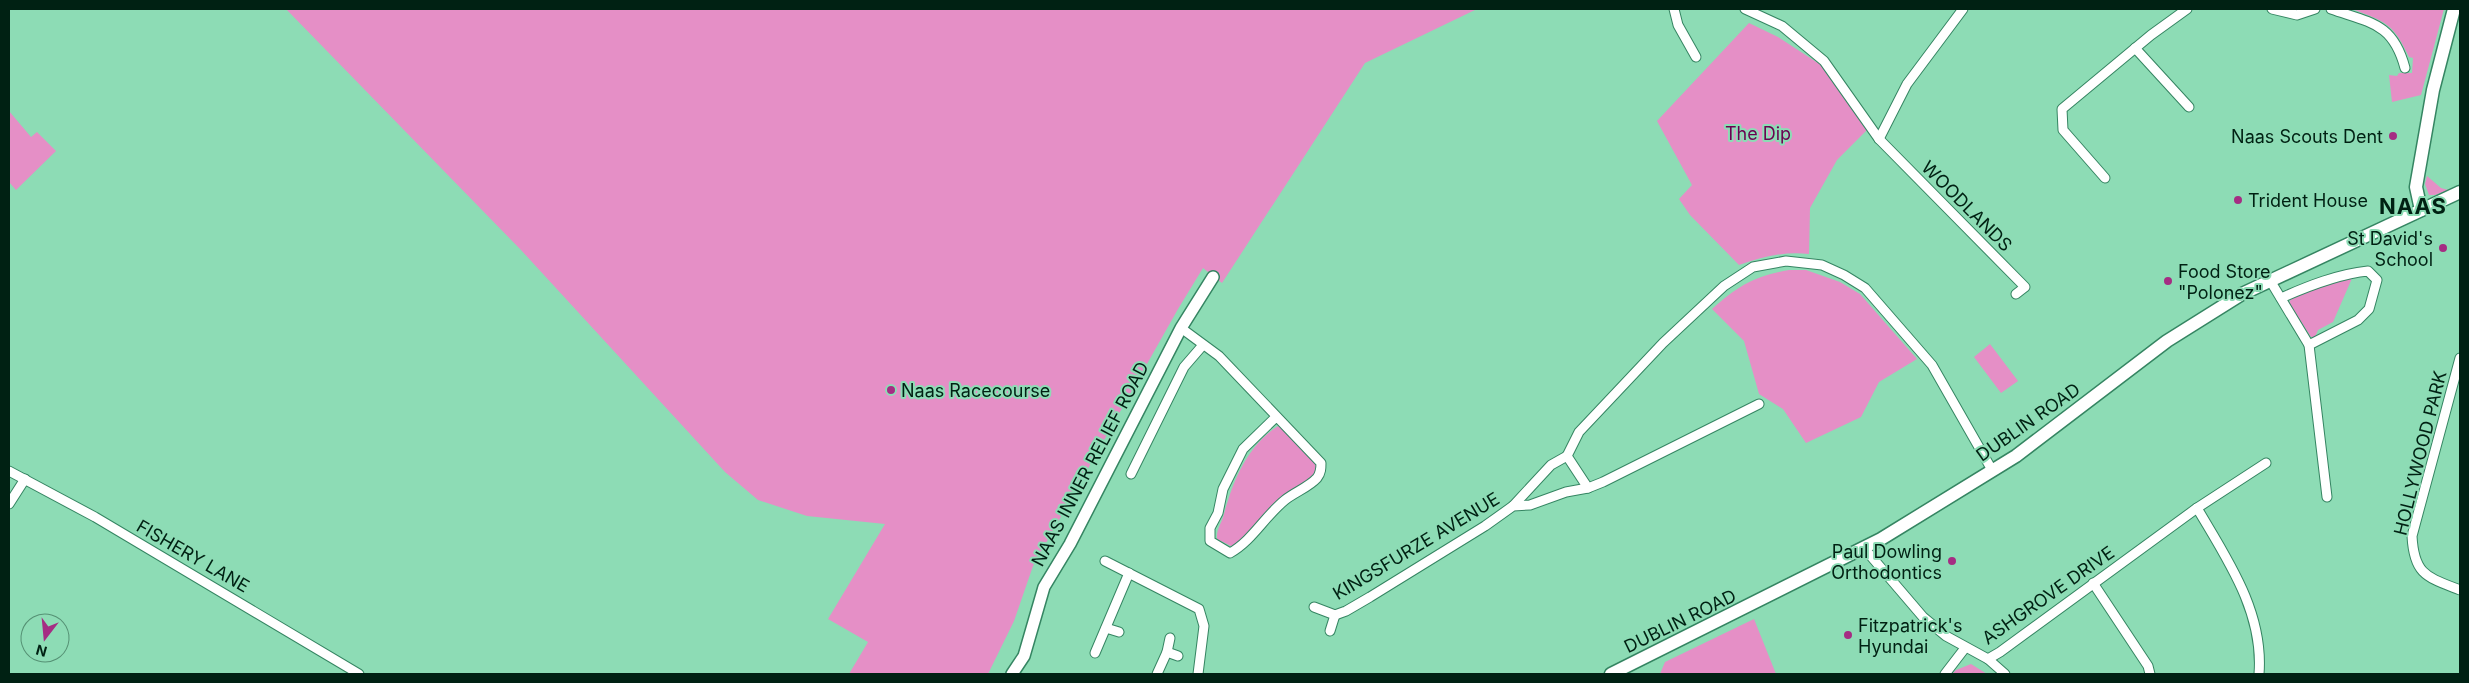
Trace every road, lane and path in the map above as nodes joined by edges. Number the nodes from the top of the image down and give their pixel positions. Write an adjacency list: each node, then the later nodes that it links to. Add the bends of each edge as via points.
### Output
1 (1674, 9): 10 (street, via 1678,25)
2 (1745, 9): 13 (street, WOODLANDS, via 1782,26 1824,61)
3 (1963, 9): 13 (street, via 1907,84)
4 (2187, 9): 9 (street)
5 (2272, 9): 6 (street, via 2297,15)
6 (2316, 9)
7 (2331, 9): 11 (street, via 2374,24 2389,34 2399,48)
8 (2454, 9): 16 (main road, via 2432,90 2416,187)
9 (2135, 48): 12 (street); 14 (street, via 2062,109 2063,130)
10 (1696, 57)
11 (2405, 68)
12 (2188, 107)
13 (1879, 140): 19 (street, WOODLANDS, via 2025,287)
14 (2105, 178)
15 (2460, 192): 16 (main road, DUBLIN ROAD)
16 (2421, 210): 18 (main road, DUBLIN ROAD)
17 (1213, 277): 21 (street, NAAS INNER RELIEF ROAD)
18 (2271, 282): 20 (street); 29 (main road, DUBLIN ROAD, via 2242,294 2173,337 2016,456)
19 (2016, 294)
20 (2281, 298): 22 (street); 22 (street, via 2356,272 2368,271 2377,280 2368,309 2358,320)
21 (1181, 328): 23 (street); 55 (street, NAAS INNER RELIEF ROAD, via 1070,544 1044,587 1024,656)
22 (2309, 345): 34 (street)
23 (1203, 346): 26 (street, via 1219,356); 31 (street, via 1184,368)
24 (2460, 358): 42 (street, HOLLYWOOD PARK, via 2412,536 2413,558 2422,572)
25 (1759, 404): 33 (street, KINGSFURZE AVENUE)
26 (1276, 416): 26 (street, via 1321,463 1321,472 1285,500 1242,546 1230,553 1210,541 1210,528 1218,513 1223,489 1243,449)
27 (1567, 456): 29 (street, KINGSFURZE AVENUE, via 1579,432 1663,343 1724,286 1753,266 1786,261 1822,265 1865,288 1932,364); 33 (street); 36 (street, KINGSFURZE AVENUE, via 1551,465)
28 (2266, 463): 37 (street, ASHGROVE DRIVE)
29 (1992, 470): 38 (main road, DUBLIN ROAD)
30 (9, 471): 32 (street, FISHERY LANE)
31 (1131, 474)
32 (25, 479): 35 (street); 54 (street, FISHERY LANE)
33 (1588, 488): 36 (street, KINGSFURZE AVENUE, via 1530,505)
34 (2327, 497)
35 (9, 504)
36 (1513, 506): 44 (street, KINGSFURZE AVENUE, via 1377,593)
37 (2197, 508): 41 (street, ASHGROVE DRIVE); 62 (street, via 2250,603 2260,655)
38 (1864, 548): 49 (street, ASHGROVE DRIVE, via 1923,617); 58 (main road, DUBLIN ROAD)
39 (1104, 560): 40 (street)
40 (1129, 574): 45 (street); 57 (street, via 1199,609 1204,626)
41 (2093, 583): 53 (street, ASHGROVE DRIVE); 61 (street, via 2148,666)
42 (2460, 590)
43 (1314, 607): 44 (street, KINGSFURZE AVENUE)
44 (1335, 615): 47 (street, KINGSFURZE AVENUE)
45 (1106, 628): 46 (street); 51 (street)
46 (1119, 632)
47 (1330, 632)
48 (1170, 638): 50 (street)
49 (1965, 648): 53 (street, ASHGROVE DRIVE); 59 (street)
50 (1167, 652): 52 (street); 56 (street)
51 (1095, 653)
52 (1178, 656)
53 (1988, 659): 60 (street)
54 (359, 674)
55 (1012, 674)
56 (1157, 674)
57 (1198, 674)
58 (1612, 674)
59 (1945, 674)
60 (2006, 674)
61 (2150, 674)
62 (2259, 674)

